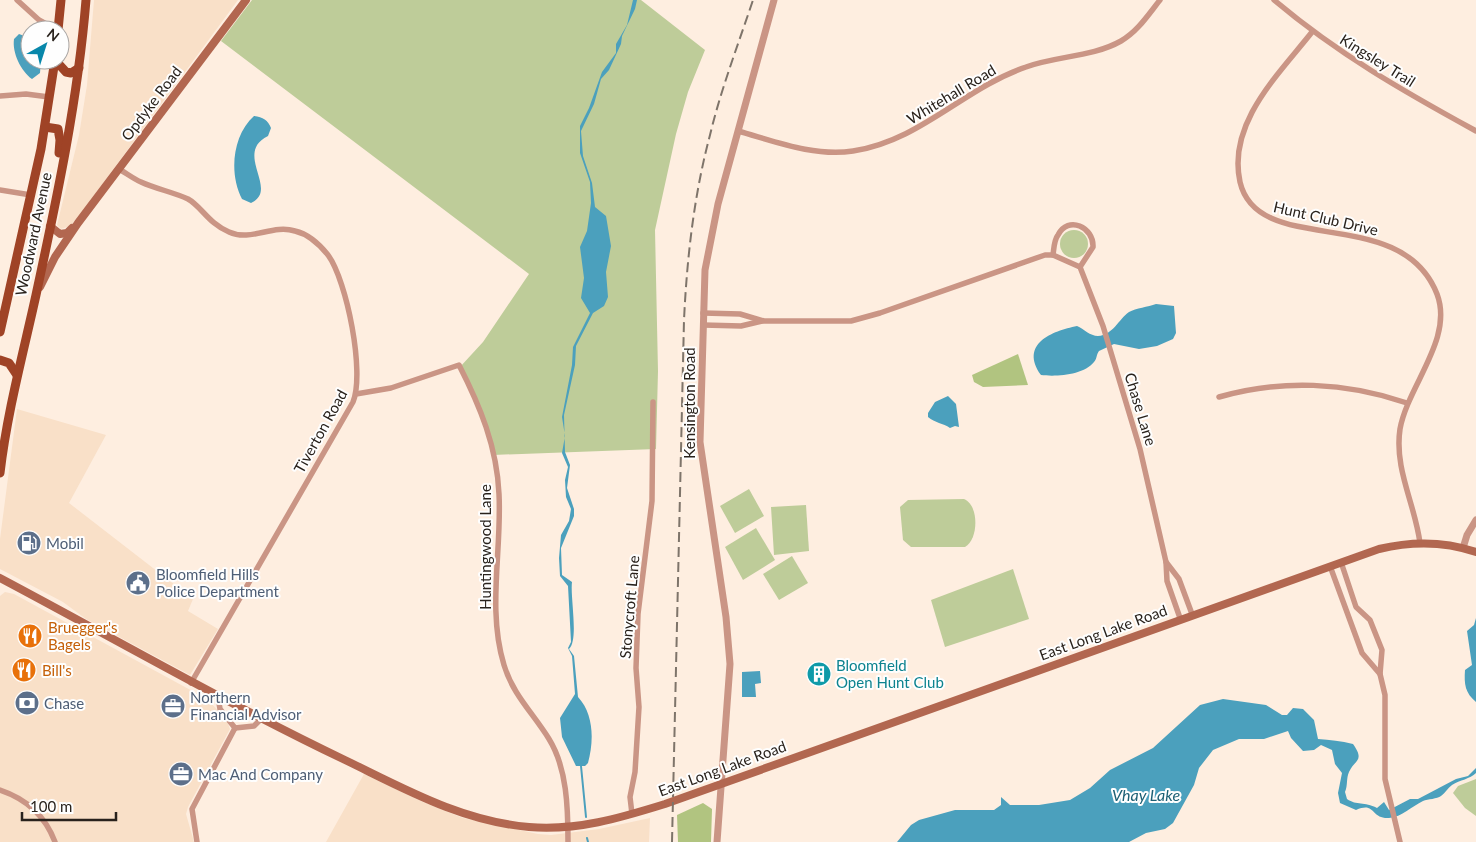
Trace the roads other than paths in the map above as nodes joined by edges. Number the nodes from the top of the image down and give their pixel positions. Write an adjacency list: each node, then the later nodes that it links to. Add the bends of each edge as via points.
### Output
1 (17, 0): 8 (street)
2 (61, 0): 9 (main road)
3 (86, 0): 11 (main road, Woodward Avenue)
4 (246, 0): 19 (main road, Opdyke Road)
5 (774, 0): 17 (street, Kensington Road)
6 (1160, 0): 17 (street, Whitehall Road, via 1140,26 1118,42 1015,71 975,91 910,134 882,145 851,152 826,152 798,148)
7 (1274, 0): 10 (street, Kingsley Trail)
8 (39, 20)
9 (58, 20)
10 (1312, 32): 18 (street, Kingsley Trail, via 1371,72); 37 (street, Hunt Club Drive, via 1265,91 1249,118 1239,153 1242,190 1251,206 1265,217 1375,240 1404,253 1427,276 1439,301 1440,327)
11 (79, 68): 13 (main road, via 71,73); 22 (main road, Woodward Avenue)
12 (53, 70): 15 (main road, Woodward Avenue)
13 (64, 70)
14 (0, 96): 15 (street, via 26,94)
15 (49, 97): 16 (main road, Woodward Avenue)
16 (45, 127): 21 (main road, Woodward Avenue); 22 (main road, via 60,132)
17 (738, 131): 28 (street, Kensington Road, via 707,250)
18 (1476, 131)
19 (118, 169): 23 (main road, Opdyke Road); 34 (street, Tiverton Road, via 138,181 188,199 214,224 230,233 244,236 289,229 306,235 321,247 336,270 349,308)
20 (0, 190): 21 (street)
21 (31, 195): 31 (main road, Woodward Avenue)
22 (54, 204): 24 (main road, Woodward Avenue)
23 (78, 224): 24 (main road, via 64,234 57,233); 27 (main road, Opdyke Road, via 55,257)
24 (50, 226): 27 (main road, Woodward Avenue)
25 (1052, 254): 26 (street); 26 (street, via 1062,229 1073,225 1083,227 1090,233 1093,247); 29 (street, via 863,319 831,322)
26 (1080, 267): 43 (street, Chase Lane, via 1103,326 1145,464)
27 (35, 298): 33 (main road, Woodward Avenue)
28 (703, 313): 29 (street, via 740,314); 30 (street, Kensington Road)
29 (764, 320): 30 (street, via 741,326)
30 (703, 324): 58 (street, Kensington Road, via 700,442 730,664)
31 (0, 332)
32 (0, 360): 33 (main road, via 9,363)
33 (17, 375): 38 (main road, Woodward Avenue)
34 (356, 394): 54 (street, Tiverton Road); 61 (street, Huntingwood Lane, via 391,388 459,365 464,374 485,420 496,464 499,495 497,614 502,659 515,692 557,754 564,780)
35 (1219, 397): 37 (street, via 1265,387 1317,385 1356,389)
36 (653, 402): 60 (street, Stonycroft Lane, via 652,507 638,614 636,668 639,707 630,797)
37 (1407, 403): 40 (street, Hunt Club Drive, via 1400,429 1399,458)
38 (0, 473)
39 (1476, 520): 41 (street)
40 (1420, 543): 41 (main road, East Long Lake Road); 44 (main road, East Long Lake Road, via 1379,549)
41 (1463, 548): 42 (main road, East Long Lake Road)
42 (1476, 552)
43 (1166, 562): 51 (street, Chase Lane, via 1178,579); 52 (street, Chase Lane, via 1167,581)
44 (1341, 562): 45 (main road, East Long Lake Road); 47 (street)
45 (1330, 566): 48 (street); 51 (main road, East Long Lake Road)
46 (0, 578): 54 (main road, East Long Lake Road)
47 (1348, 586): 48 (street); 49 (street)
48 (1339, 590): 50 (street)
49 (1356, 607): 50 (street); 53 (street, via 1370,620 1382,650)
50 (1347, 610): 53 (street, via 1363,656)
51 (1192, 614): 52 (main road, East Long Lake Road)
52 (1180, 618): 58 (main road, East Long Lake Road)
53 (1380, 674): 66 (street, via 1385,695 1385,772)
54 (191, 683): 55 (main road, East Long Lake Road)
55 (218, 697): 56 (main road, East Long Lake Road); 57 (street, via 220,709)
56 (261, 719): 57 (street, via 254,726); 61 (main road, East Long Lake Road, via 455,811 506,824)
57 (234, 728): 63 (street, via 192,809)
58 (722, 782): 60 (main road, East Long Lake Road); 65 (street, Kensington Road)
59 (0, 790): 62 (street, via 22,799 36,810)
60 (632, 814): 61 (main road, East Long Lake Road, via 604,823)
61 (568, 827): 64 (street)
62 (55, 842)
63 (197, 842)
64 (568, 842)
65 (717, 842)
66 (1400, 842)

